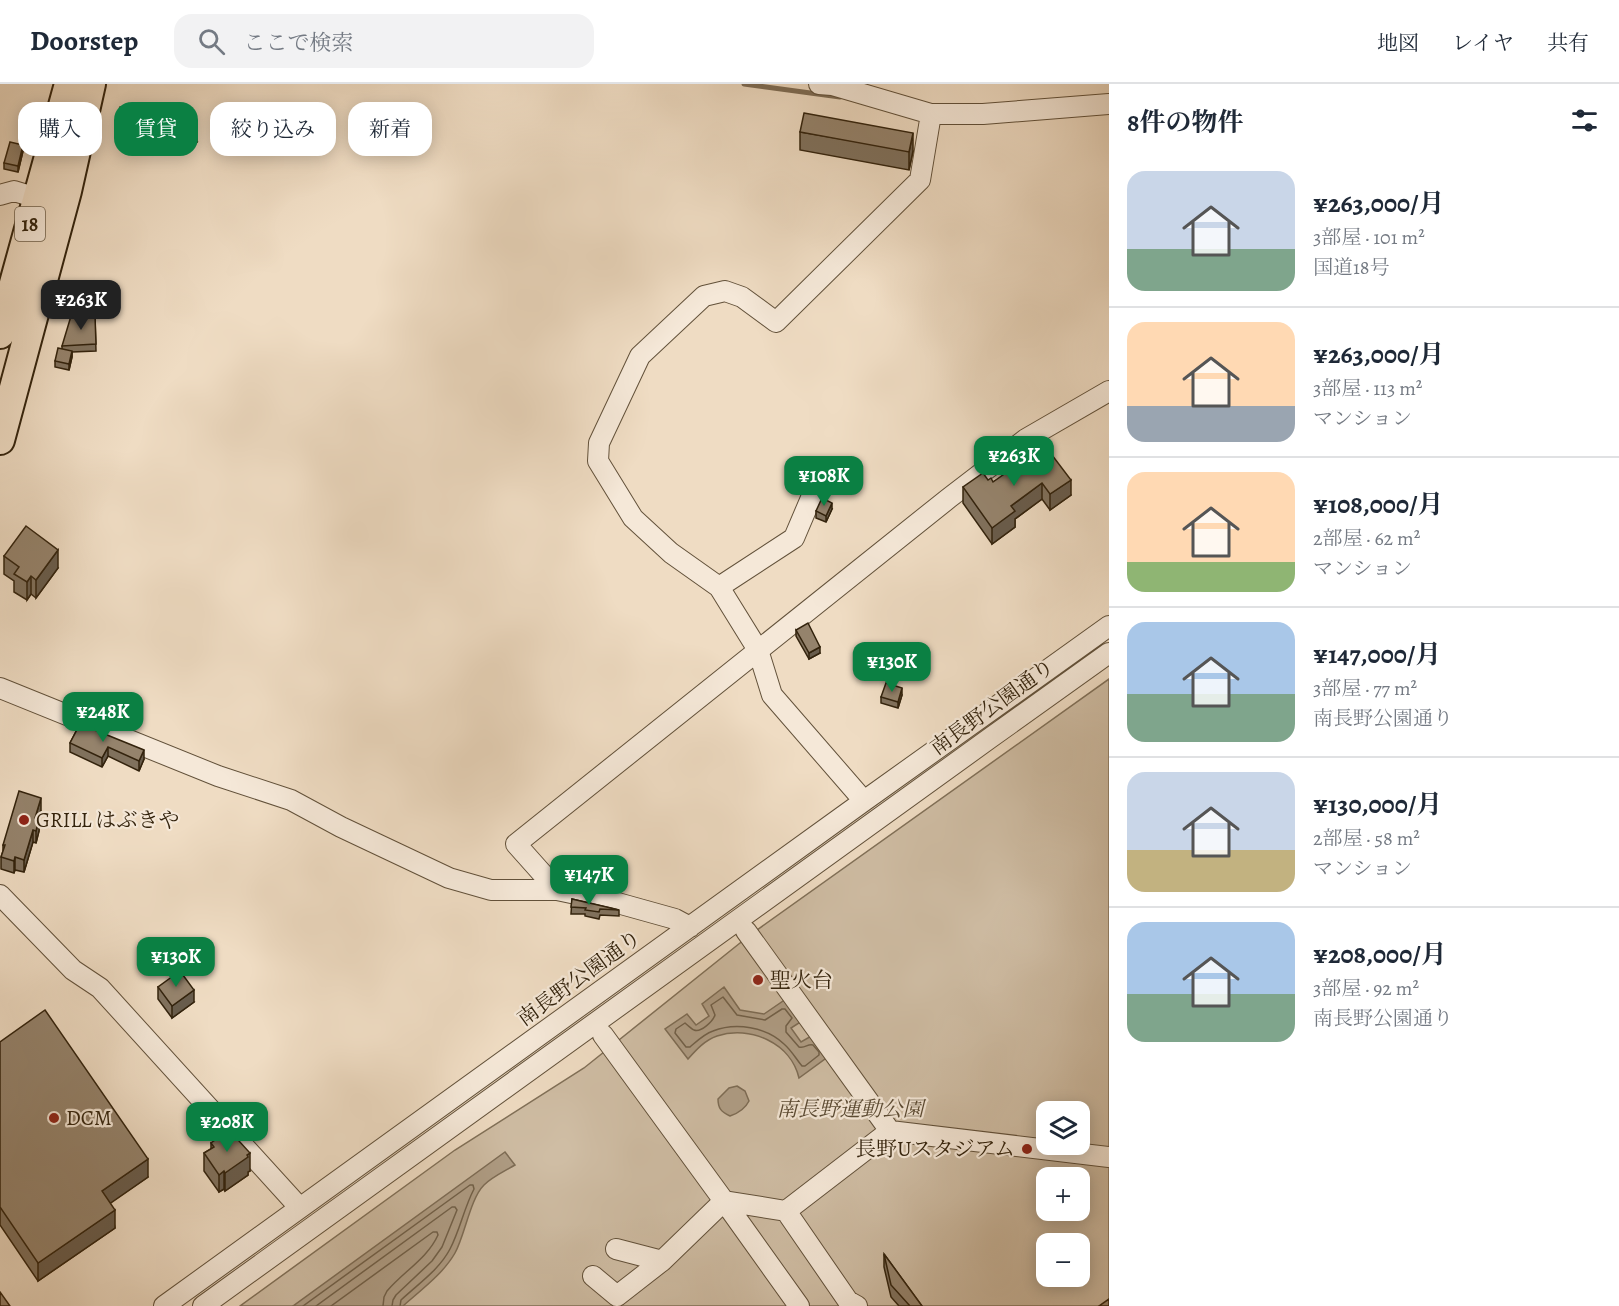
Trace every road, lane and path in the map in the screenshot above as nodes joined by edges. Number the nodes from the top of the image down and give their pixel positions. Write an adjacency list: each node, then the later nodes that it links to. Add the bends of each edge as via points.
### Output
1 (69, 84): 7 (highway, 18)
2 (91, 84): 10 (highway, 18)
3 (819, 84): 5 (street)
4 (1109, 104): 5 (street)
5 (931, 114): 12 (street, via 920,180 776,321 742,297 725,291 704,296 640,356 599,443 598,461 633,518 670,553)
6 (0, 195): 7 (street, via 14,191)
7 (37, 198): 8 (highway, 18)
8 (0, 334)
9 (1109, 391): 14 (street, via 1026,440)
10 (0, 440)
11 (817, 484): 12 (street, via 794,538)
12 (719, 587): 14 (street)
13 (1109, 626): 17 (street, 南長野公園通り)
14 (758, 650): 17 (street, via 772,695); 18 (street, via 516,844)
15 (1109, 653): 32 (street, 南長野公園通り)
16 (0, 688): 18 (street, via 219,776 291,800 449,878 491,890)
17 (864, 801): 20 (street, 南長野公園通り)
18 (557, 890): 20 (street, via 614,902)
19 (0, 895): 26 (street, via 73,970 100,988)
20 (690, 927): 26 (street, 南長野公園通り)
21 (746, 931): 23 (street)
22 (603, 1035): 25 (street)
23 (890, 1131): 24 (street); 27 (street)
24 (1109, 1157)
25 (724, 1201): 27 (street); 29 (street); 33 (street)
26 (300, 1208): 31 (street, 南長野公園通り)
27 (786, 1211): 34 (street, via 848,1301)
28 (616, 1249): 29 (street)
29 (662, 1261): 30 (street, via 617,1296)
30 (593, 1276)
31 (164, 1306)
32 (203, 1306)
33 (799, 1306)
34 (857, 1306)

